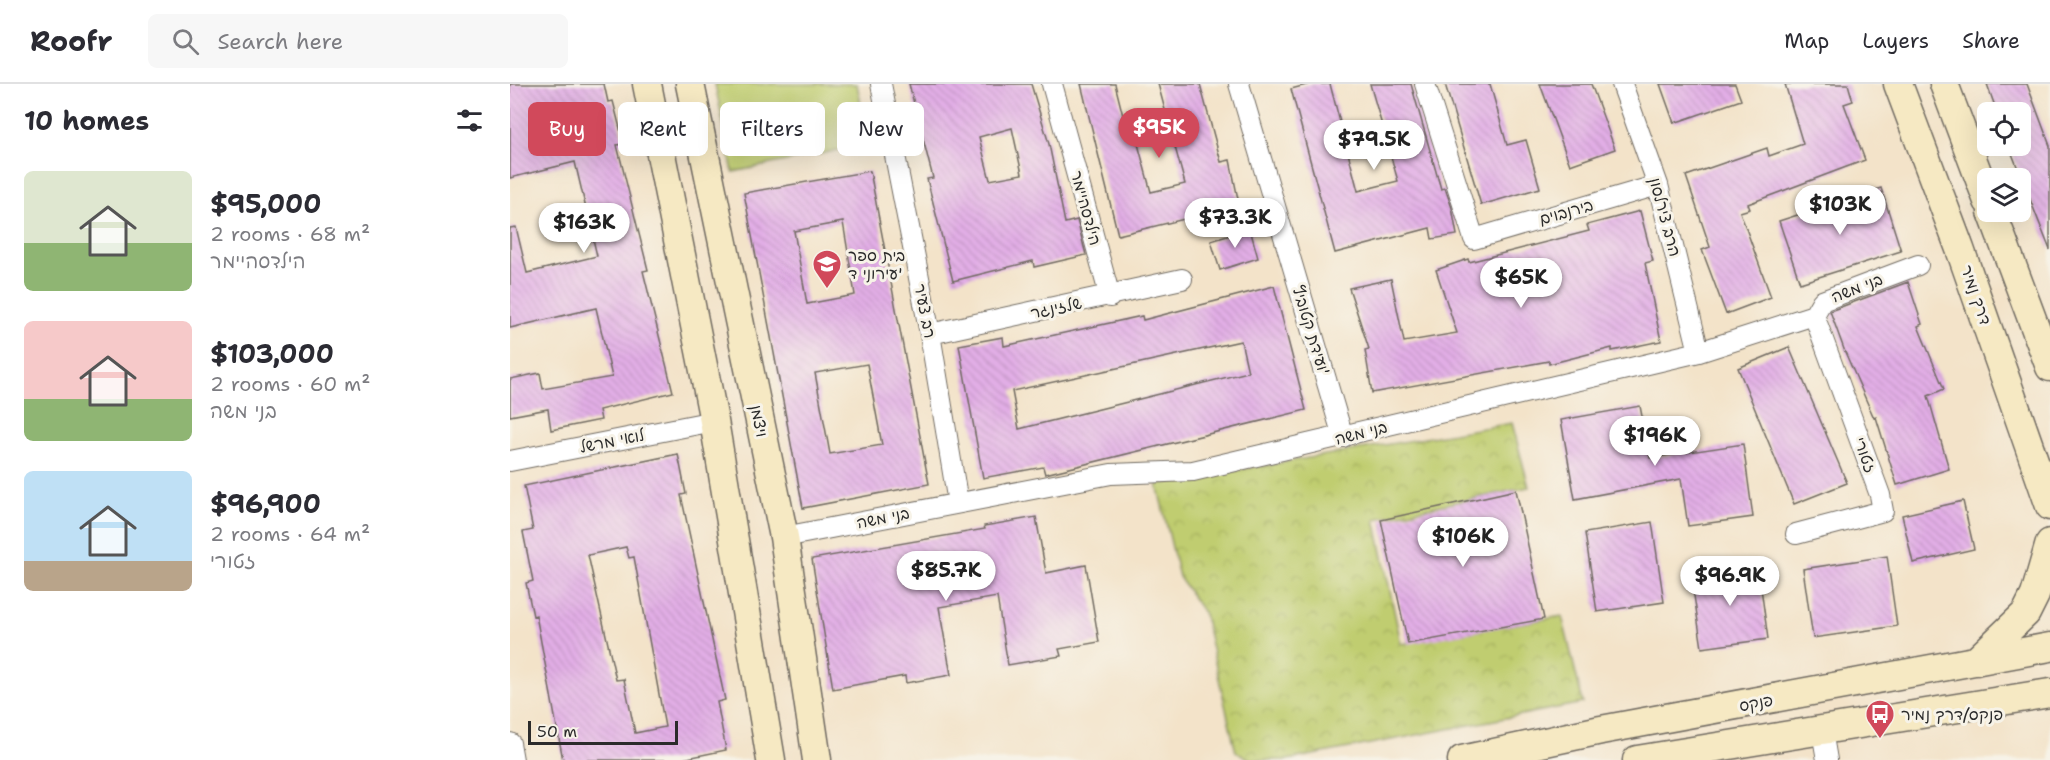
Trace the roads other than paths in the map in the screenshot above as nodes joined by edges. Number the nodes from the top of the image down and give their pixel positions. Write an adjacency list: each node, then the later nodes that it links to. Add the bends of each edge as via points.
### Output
1 (647, 84): 20 (main road)
2 (690, 84): 26 (main road, ויצמן)
3 (881, 84): 17 (street, רב צעיר)
4 (1052, 84): 15 (street, הילדסהיימר)
5 (1239, 84): 21 (street, ועידת קטוביץ')
6 (1425, 84): 11 (street, בירנבוים, via 1474,239)
7 (1622, 84): 11 (street, הרב צירלסון)
8 (1898, 84): 24 (main road, דרך נמיר)
9 (1944, 84): 10 (main road)
10 (1977, 172)
11 (1658, 185): 18 (street, הרב צירלסון)
12 (1996, 222): 19 (main road)
13 (1918, 265): 16 (street, בני משה, via 1822,301)
14 (1182, 279): 15 (street, שלזינגר)
15 (1110, 297): 17 (street, שלזינגר)
16 (1814, 315): 18 (street, בני משה); 25 (street, זטורי, via 1883,511)
17 (930, 333): 23 (street, רב צעיר)
18 (1699, 352): 21 (street, בני משה)
19 (2050, 367)
20 (714, 421): 22 (street, לואי מרשל); 34 (main road)
21 (1343, 437): 23 (street, בני משה, via 1193,471 1111,474)
22 (510, 462)
23 (958, 503): 26 (street, בני משה)
24 (2050, 506)
25 (1796, 534)
26 (784, 537): 35 (main road, ויצמן)
27 (2050, 543): 29 (main road, via 2026,613)
28 (2050, 647): 29 (main road, פנקס)
29 (1976, 662): 36 (main road, פנקס, via 1601,730)
30 (2050, 693): 31 (main road)
31 (1822, 731): 37 (main road); 38 (street)
32 (510, 743): 33 (street)
33 (513, 760)
34 (771, 760)
35 (817, 760)
36 (1462, 760)
37 (1637, 760)
38 (1827, 760)

